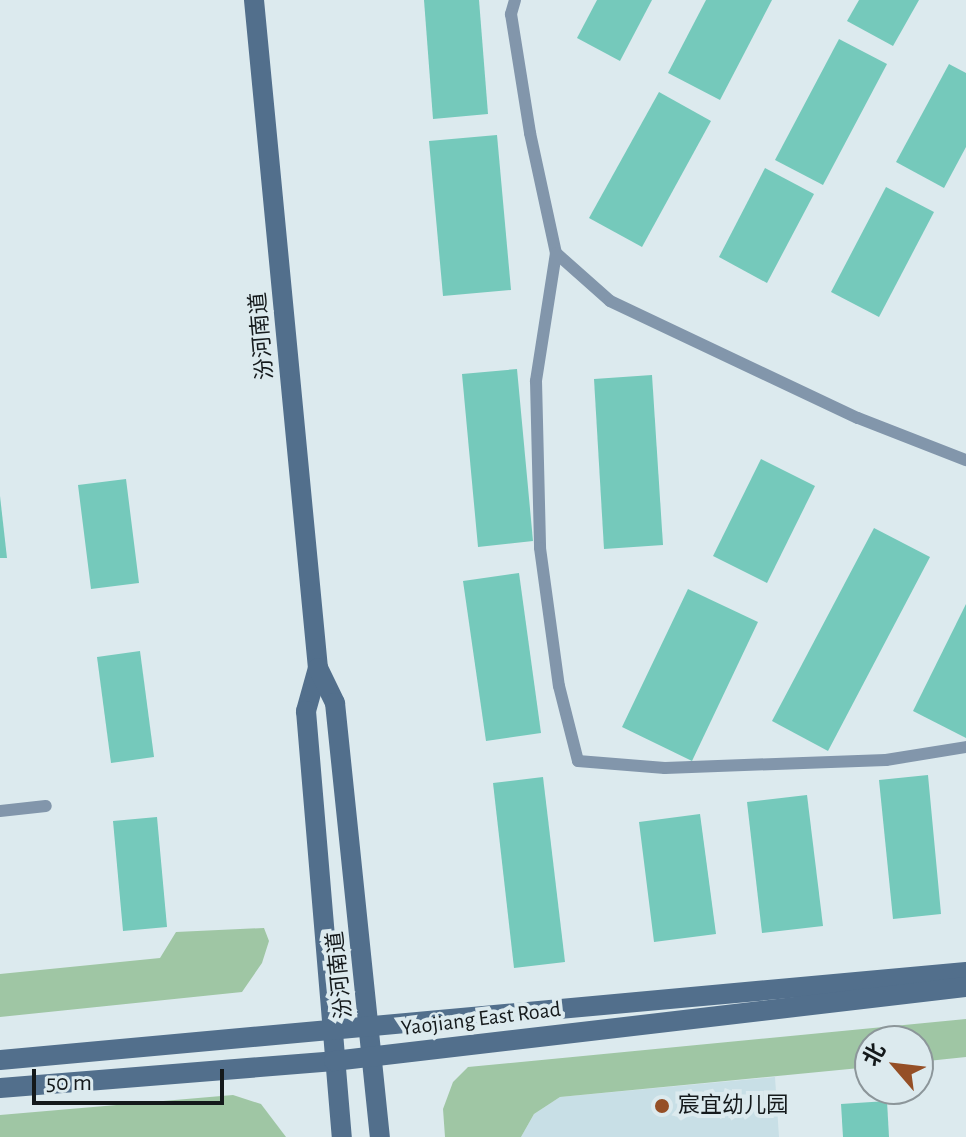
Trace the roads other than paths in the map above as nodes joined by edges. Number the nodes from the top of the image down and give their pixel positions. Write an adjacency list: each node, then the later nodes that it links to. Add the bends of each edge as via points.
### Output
1 (254, 0): 5 (street, 汾河南道)
2 (515, 0): 3 (lane, via 511,14 527,118)
3 (556, 253): 4 (lane, via 610,301 858,418); 6 (lane, via 536,381 540,548 559,686 578,761 665,768 855,762)
4 (966, 460)
5 (318, 668): 11 (street, 汾河南道, via 335,703); 12 (street, 汾河南道, via 306,711)
6 (966, 747)
7 (46, 806): 8 (lane)
8 (0, 811)
9 (966, 972): 11 (street, Yaojiang East Road)
10 (966, 987): 13 (street, Yaojiang East Road)
11 (369, 1027): 12 (street, Yaojiang East Road); 13 (street, 汾河南道)
12 (332, 1030): 14 (street, Yaojiang East Road); 15 (street, 汾河南道)
13 (372, 1056): 15 (street, Yaojiang East Road); 18 (street, 汾河南道)
14 (0, 1060)
15 (334, 1061): 16 (street, Yaojiang East Road); 17 (street, 汾河南道)
16 (0, 1088)
17 (342, 1137)
18 (380, 1137)

